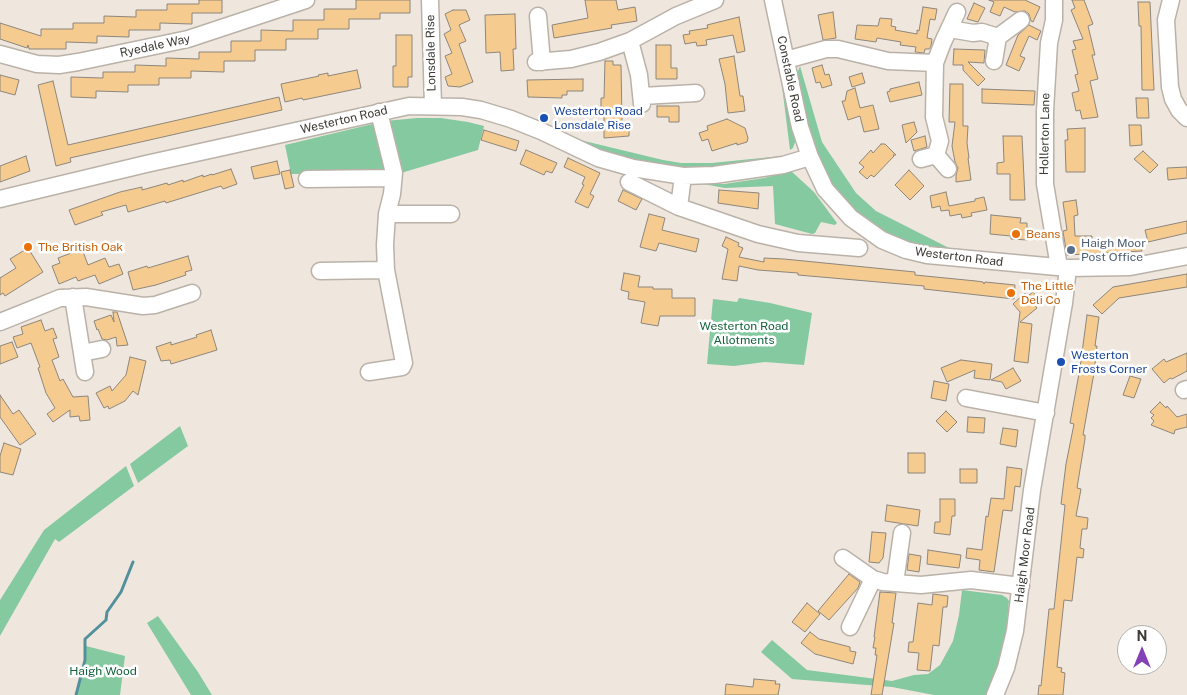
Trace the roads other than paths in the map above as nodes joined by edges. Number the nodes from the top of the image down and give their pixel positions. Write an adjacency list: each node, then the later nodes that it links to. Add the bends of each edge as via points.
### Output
1 (306, 0): 14 (street, Ryedale Way, via 188,40 72,63 37,64)
2 (430, 0): 19 (street, Lonsdale Rise)
3 (715, 0): 7 (street)
4 (773, 0): 15 (street, Constable Road)
5 (1054, 0): 34 (street, Hollerton Lane, via 1045,111 1045,184)
6 (1171, 0): 21 (street, via 1166,20 1170,87 1179,110)
7 (695, 4): 13 (street)
8 (957, 12): 11 (street)
9 (538, 16): 13 (street, via 539,62 571,59)
10 (1020, 20): 12 (street)
11 (950, 29): 12 (street); 17 (street)
12 (998, 37): 16 (street)
13 (630, 41): 18 (street, via 642,100)
14 (0, 54)
15 (786, 60): 17 (street, via 838,49 888,60); 22 (street, Constable Road, via 800,127)
16 (994, 61)
17 (936, 63): 23 (street, via 934,118 940,141 929,157)
18 (696, 93)
19 (433, 106): 20 (street, Westerton Road, via 409,106); 24 (street, Westerton Road, via 481,110 541,131 598,158 633,168)
20 (379, 112): 25 (street); 28 (street, Westerton Road)
21 (1187, 118)
22 (810, 157): 24 (street, Westerton Road, via 783,165); 34 (street, Westerton Road, via 826,189 851,218 882,240 927,255)
23 (948, 169)
24 (683, 176): 29 (street)
25 (393, 178): 26 (street); 30 (street)
26 (307, 179)
27 (629, 182): 29 (street)
28 (0, 199)
29 (679, 208): 32 (street, via 758,234 798,243)
30 (387, 214): 31 (street); 35 (street)
31 (451, 214)
32 (860, 248)
33 (1187, 256): 34 (street, Westerton Road, via 1130,267)
34 (1064, 268): 45 (street, Haigh Moor Road)
35 (386, 270): 36 (street); 43 (street, via 404,364)
36 (320, 271)
37 (192, 293): 38 (street, via 143,306)
38 (73, 297): 39 (street, via 60,298); 41 (street)
39 (0, 322)
40 (102, 349): 41 (street)
41 (82, 353): 42 (street)
42 (85, 372)
43 (369, 372)
44 (966, 398): 45 (street)
45 (1046, 413): 50 (street, Haigh Moor Road, via 1032,490)
46 (902, 533): 49 (street)
47 (843, 558): 48 (street)
48 (873, 579): 49 (street); 51 (street)
49 (895, 583): 50 (street, via 921,585 971,580)
50 (1021, 586): 52 (street, Haigh Moor Road, via 1011,650)
51 (850, 627)
52 (995, 695)

